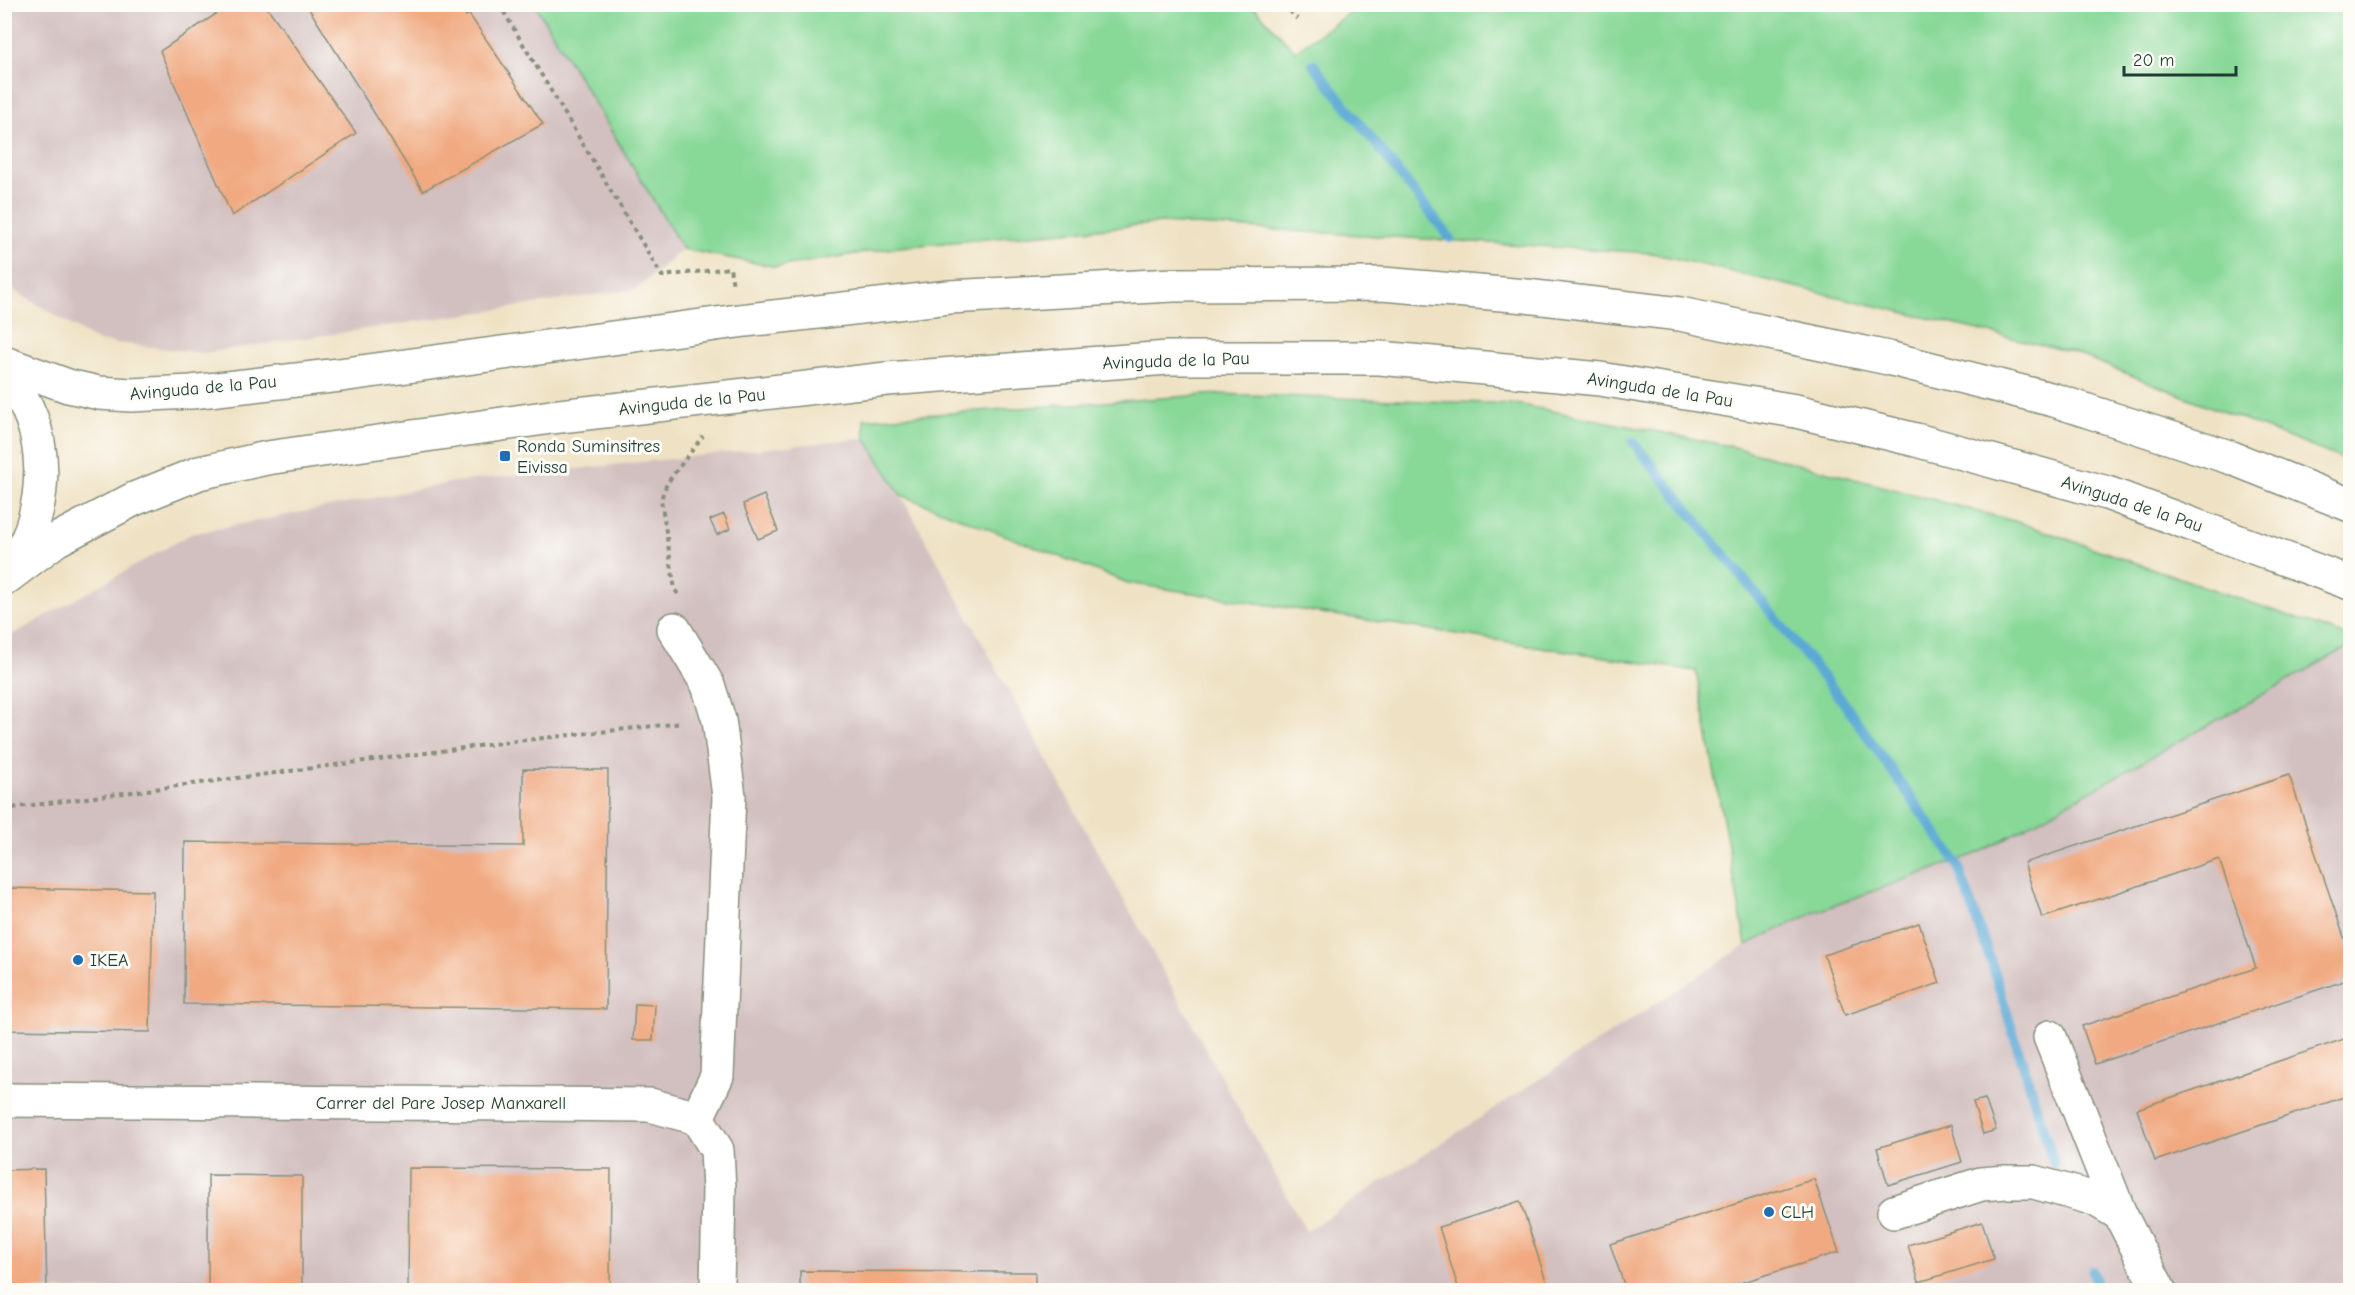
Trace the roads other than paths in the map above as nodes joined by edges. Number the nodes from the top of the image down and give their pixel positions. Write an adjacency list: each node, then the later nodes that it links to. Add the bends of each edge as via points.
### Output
1 (4, 363): 3 (main road, Avinguda de la Pau, via 99,393 191,392 949,297 1173,285 1382,284 1680,314 1888,358 2054,400 2232,458)
2 (4, 374): 4 (main road, via 25,405 36,434 41,464 35,524)
3 (2350, 505)
4 (5, 578): 5 (main road, Avinguda de la Pau, via 56,540 134,499 199,473 267,458 551,417 887,379 1168,358 1380,358 1600,379 1796,411 2107,494)
5 (2350, 583)
6 (678, 614): 9 (main road, via 719,720 729,796 717,1076)
7 (2050, 1037): 11 (main road)
8 (4, 1100): 9 (main road, Carrer del Pare Josep Manxarell, via 650,1105)
9 (697, 1118): 12 (main road, via 717,1150)
10 (1894, 1212): 11 (main road, via 1981,1184 2034,1182 2096,1199)
11 (2120, 1214): 13 (main road)
12 (717, 1290)
13 (2159, 1290)

